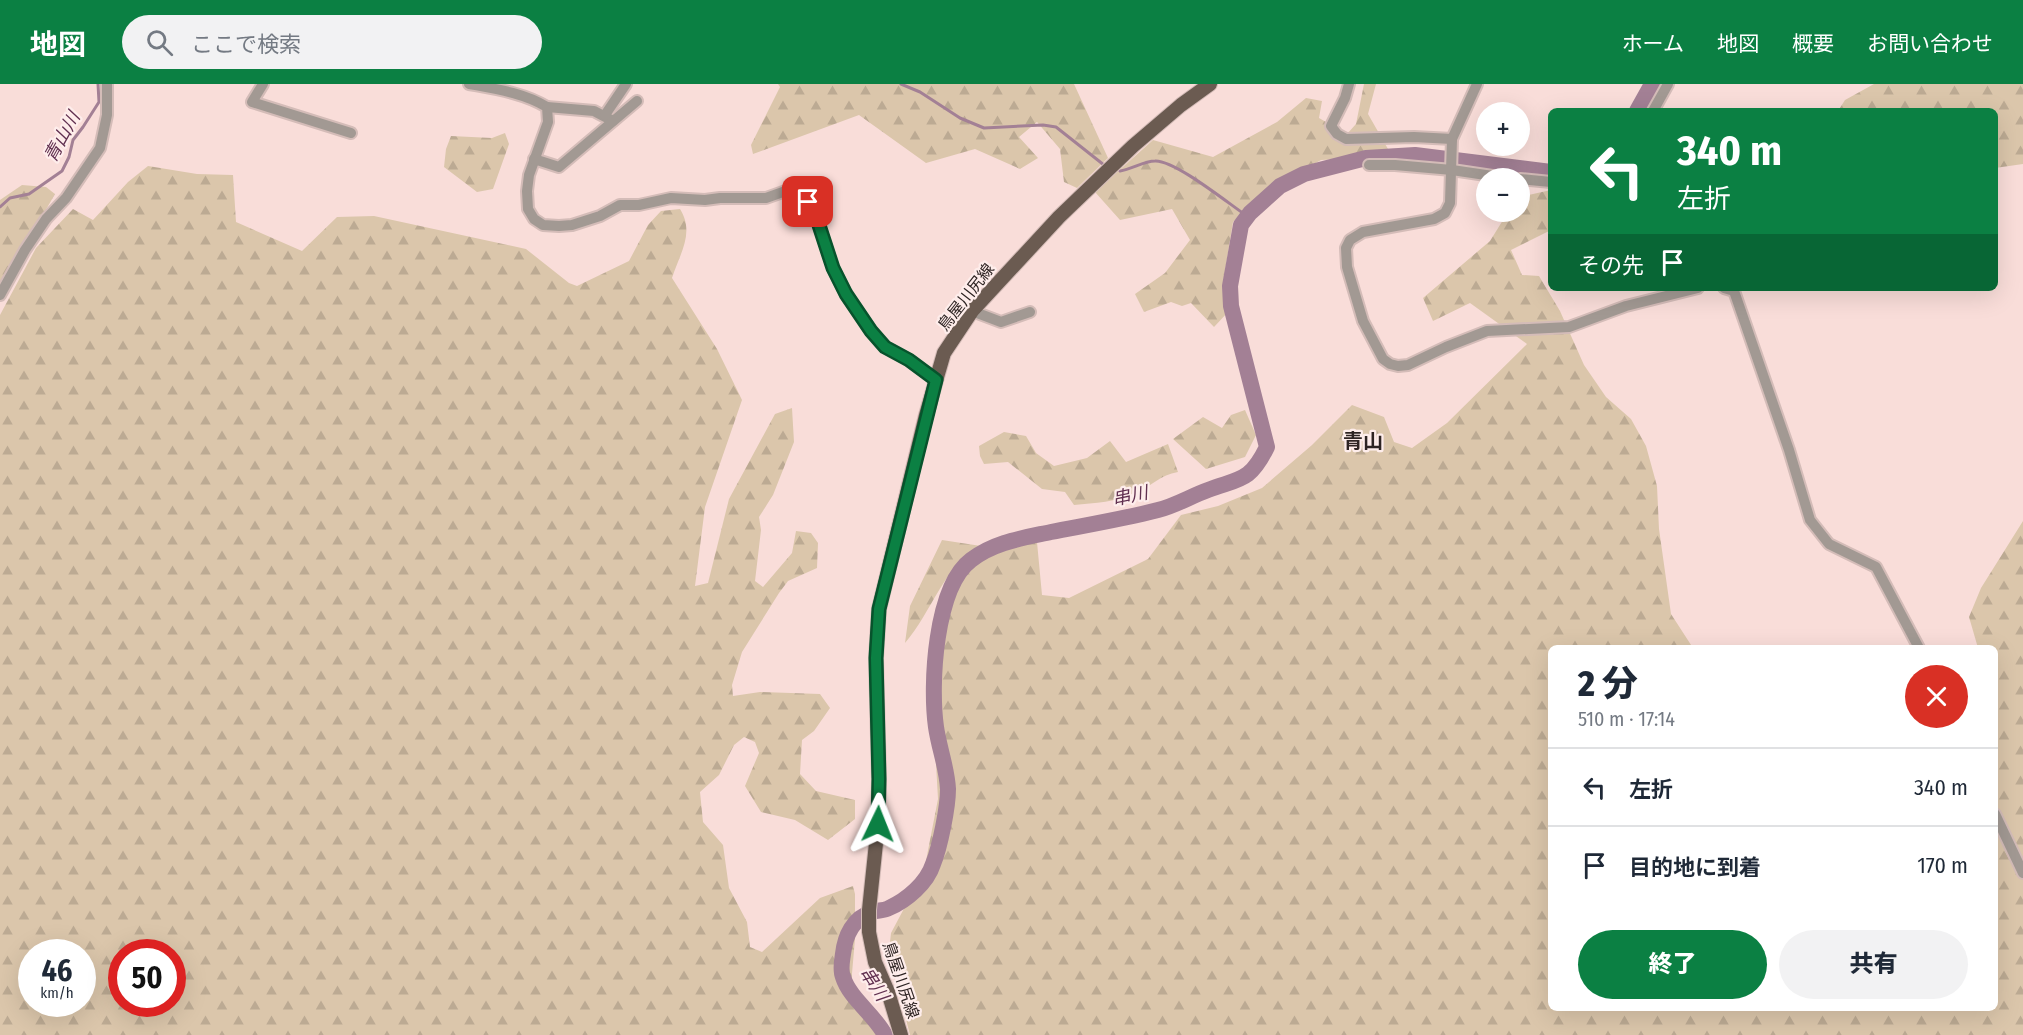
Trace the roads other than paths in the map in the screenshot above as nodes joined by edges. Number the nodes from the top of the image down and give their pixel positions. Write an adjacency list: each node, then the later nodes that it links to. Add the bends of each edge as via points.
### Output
1 (107, 84): 23 (street, via 100,148 66,198 46,219)
2 (263, 84): 13 (street, via 252,102)
3 (469, 84): 10 (street, via 507,91)
4 (626, 84): 12 (street)
5 (1210, 84): 24 (main road, 鳥屋川尻線, via 1133,146 1059,217)
6 (1349, 84): 14 (street, via 1331,126 1337,134 1346,139 1414,137)
7 (1478, 84): 14 (street)
8 (1668, 84): 11 (street)
9 (637, 101): 12 (street)
10 (548, 107): 12 (street, via 594,111); 15 (street, via 548,122)
11 (1655, 108)
12 (609, 118): 15 (street, via 559,167)
13 (351, 133)
14 (1452, 143): 17 (street)
15 (534, 159): 26 (street, via 528,183 528,209 543,225 572,225 620,205 671,198 766,198 801,189 816,216 833,268 871,331 885,347)
16 (1370, 165): 17 (street)
17 (1452, 169): 18 (street); 21 (street, via 1450,203 1445,213 1434,219 1362,232 1346,248 1347,267 1363,321 1383,359 1390,364 1408,365 1487,331 1569,327 1626,306)
18 (1476, 173)
19 (1530, 180): 20 (street)
20 (1548, 182)
21 (1686, 291)
22 (1734, 291): 27 (street, via 1810,520 1829,544 1876,567)
23 (0, 295)
24 (972, 311): 25 (street, via 1001,322); 26 (main road, 鳥屋川尻線, via 944,353)
25 (1030, 312)
26 (936, 380): 30 (main road, 鳥屋川尻線, via 890,558 879,609 876,658 879,790 869,932 875,962)
27 (1917, 645)
28 (1998, 820): 29 (street)
29 (2023, 873)
30 (901, 1035)

